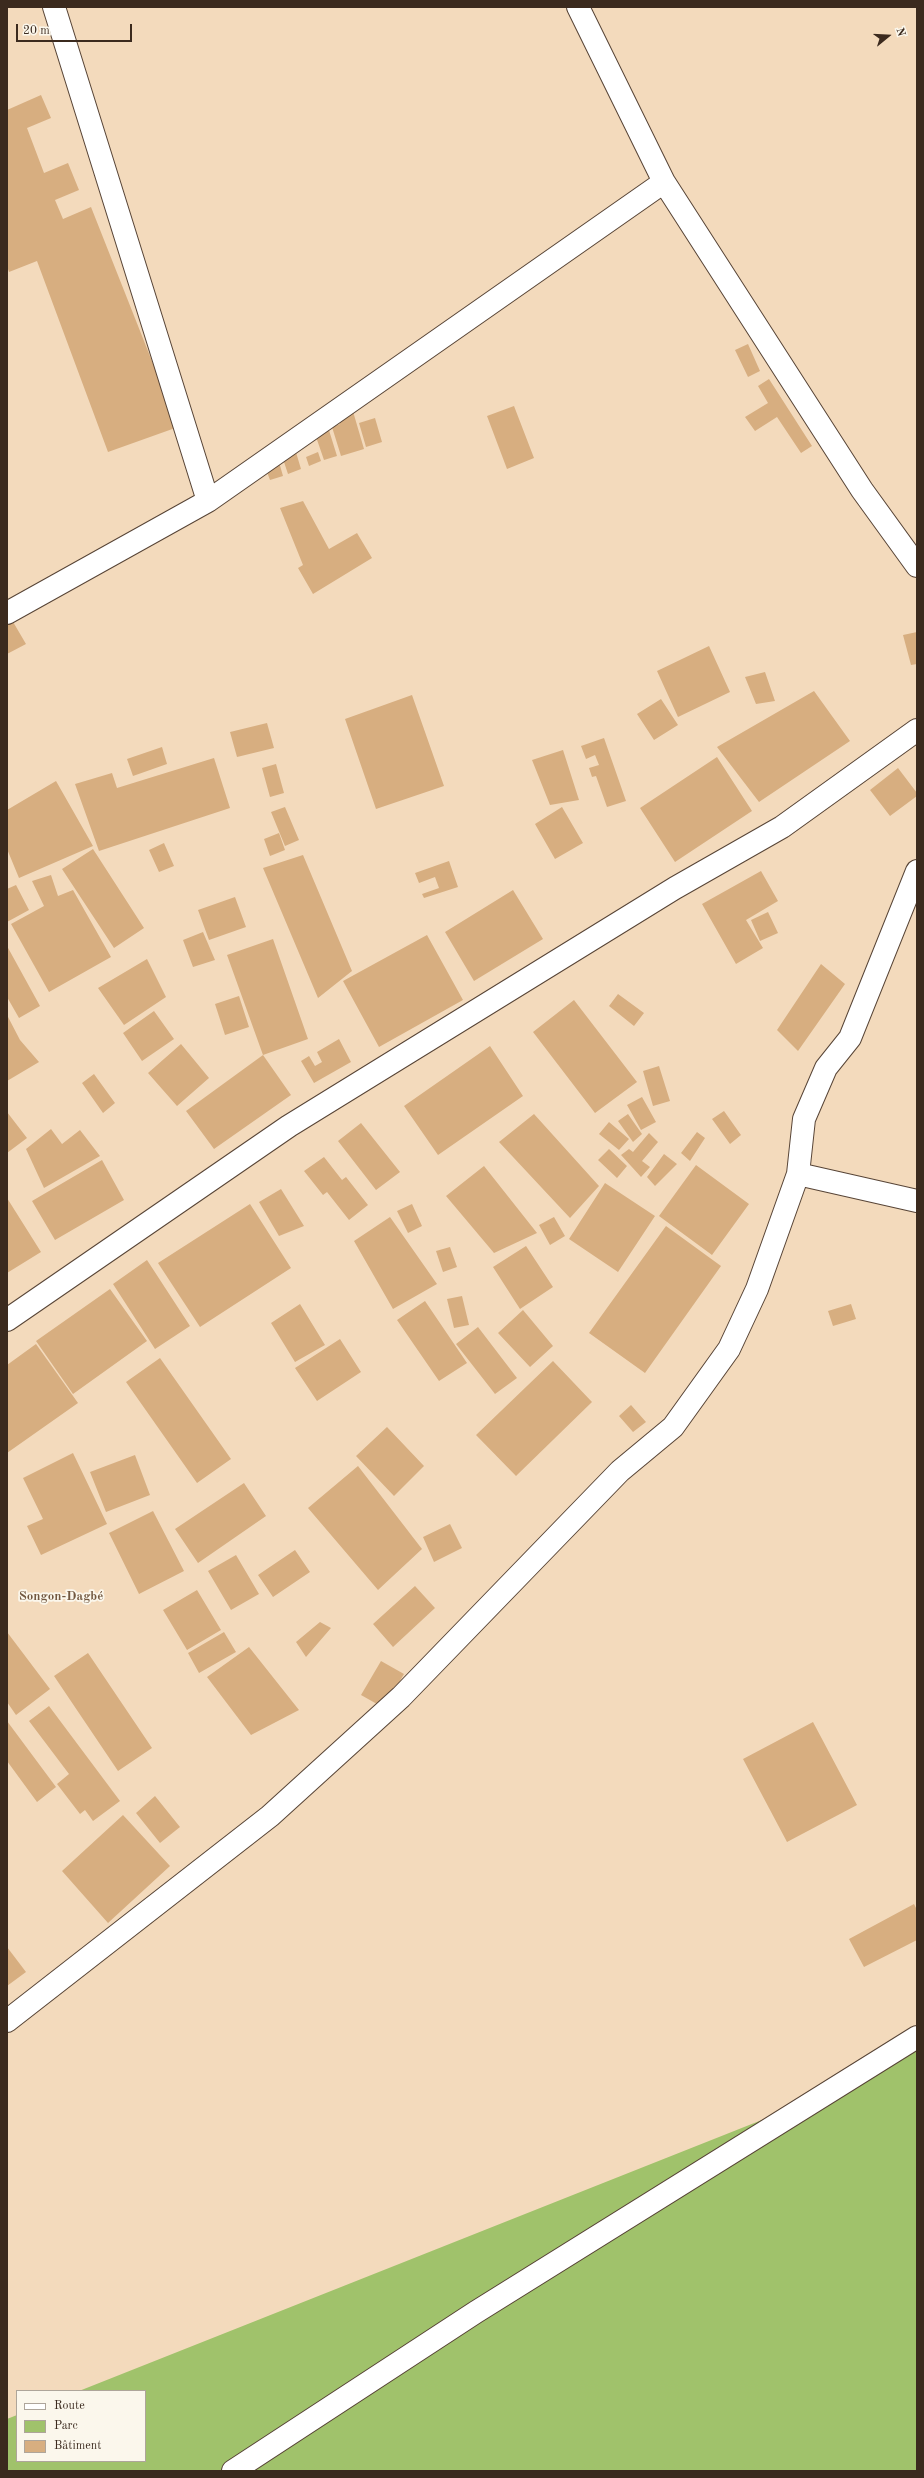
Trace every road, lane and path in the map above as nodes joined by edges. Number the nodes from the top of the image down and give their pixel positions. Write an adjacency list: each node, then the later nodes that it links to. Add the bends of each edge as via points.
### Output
1 (54, 7): 4 (street)
2 (578, 7): 3 (street)
3 (664, 182): 4 (street); 5 (street, via 862,490)
4 (208, 501): 6 (street)
5 (917, 566)
6 (7, 613)
7 (917, 730): 11 (street, via 782,826 668,892 289,1126)
8 (917, 871): 9 (street, via 850,1038 826,1068 804,1119)
9 (798, 1174): 10 (street); 12 (street, via 757,1289 729,1349 673,1427 620,1471 401,1697 270,1816)
10 (917, 1201)
11 (7, 1320)
12 (7, 2021)
13 (917, 2037): 14 (street, via 476,2312)
14 (233, 2471)

